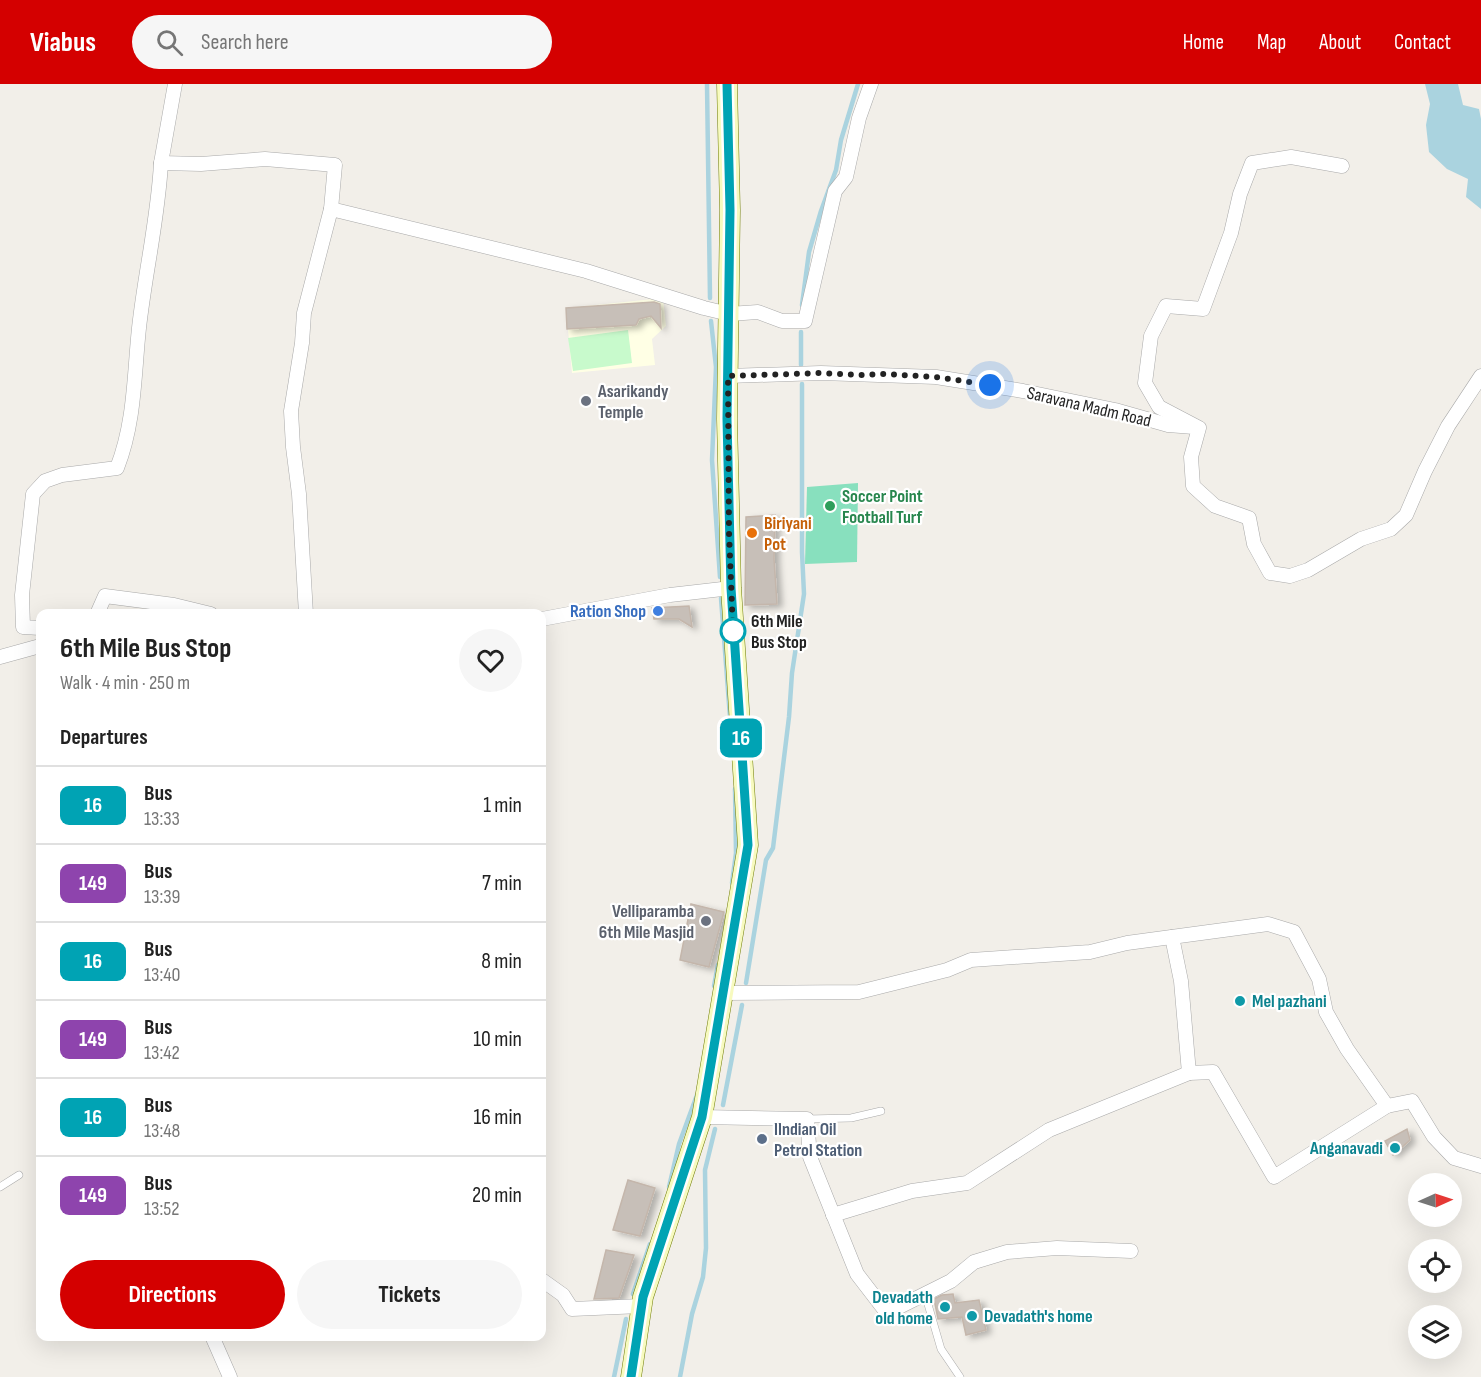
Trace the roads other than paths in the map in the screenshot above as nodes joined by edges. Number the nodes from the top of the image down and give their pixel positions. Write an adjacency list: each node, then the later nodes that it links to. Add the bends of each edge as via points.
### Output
1 (175, 84): 4 (street)
2 (727, 84): 7 (main road)
3 (872, 84): 7 (street, via 859,118 846,177 835,191 805,321 782,321 758,312)
4 (161, 164): 6 (street, via 265,159 335,165); 16 (street, via 126,441 117,468 62,475 45,481 33,494 22,595 23,627)
5 (1342, 166): 10 (street, via 1291,157 1252,163 1203,309 1166,306 1150,336 1145,384 1159,407)
6 (331, 209): 7 (street, via 586,271); 14 (street, via 304,313 291,411)
7 (729, 314): 8 (main road)
8 (728, 376): 10 (street, Saravana Madm Road, via 821,373 936,377); 11 (main road)
9 (1481, 376): 10 (street, via 1449,426 1406,515 1391,529 1361,539 1290,576 1270,573 1254,544 1249,518 1215,506 1193,486 1191,457)
10 (1199, 428)
11 (731, 588): 15 (street); 20 (main road, via 748,845)
12 (99, 609): 13 (street, via 105,596)
13 (190, 609)
14 (306, 609)
15 (546, 617)
16 (36, 628)
17 (36, 647): 18 (street)
18 (0, 657)
19 (1172, 937): 20 (street, via 1090,952 971,960 947,970 859,992); 21 (street, via 1181,981); 22 (street, via 1268,924 1294,932 1319,979 1326,1012)
20 (723, 993): 24 (main road)
21 (1189, 1073): 22 (street, via 1213,1072 1274,1177); 29 (street, via 1049,1130 967,1183 912,1191)
22 (1387, 1106): 26 (street, via 1412,1101 1434,1137 1454,1158)
23 (881, 1111): 25 (lane, via 851,1118)
24 (702, 1117): 25 (street); 33 (main road)
25 (807, 1119): 29 (street, via 810,1157)
26 (1481, 1166)
27 (19, 1175): 28 (lane)
28 (0, 1187)
29 (833, 1215): 32 (street, via 857,1274 887,1313)
30 (1131, 1251): 32 (street, via 1057,1248 1006,1252 974,1262 951,1281)
31 (546, 1283): 33 (street, via 563,1294 572,1309)
32 (925, 1294): 37 (lane, via 940,1350)
33 (641, 1306): 36 (main road)
34 (214, 1341): 35 (street)
35 (230, 1377)
36 (631, 1377)
37 (960, 1377)

